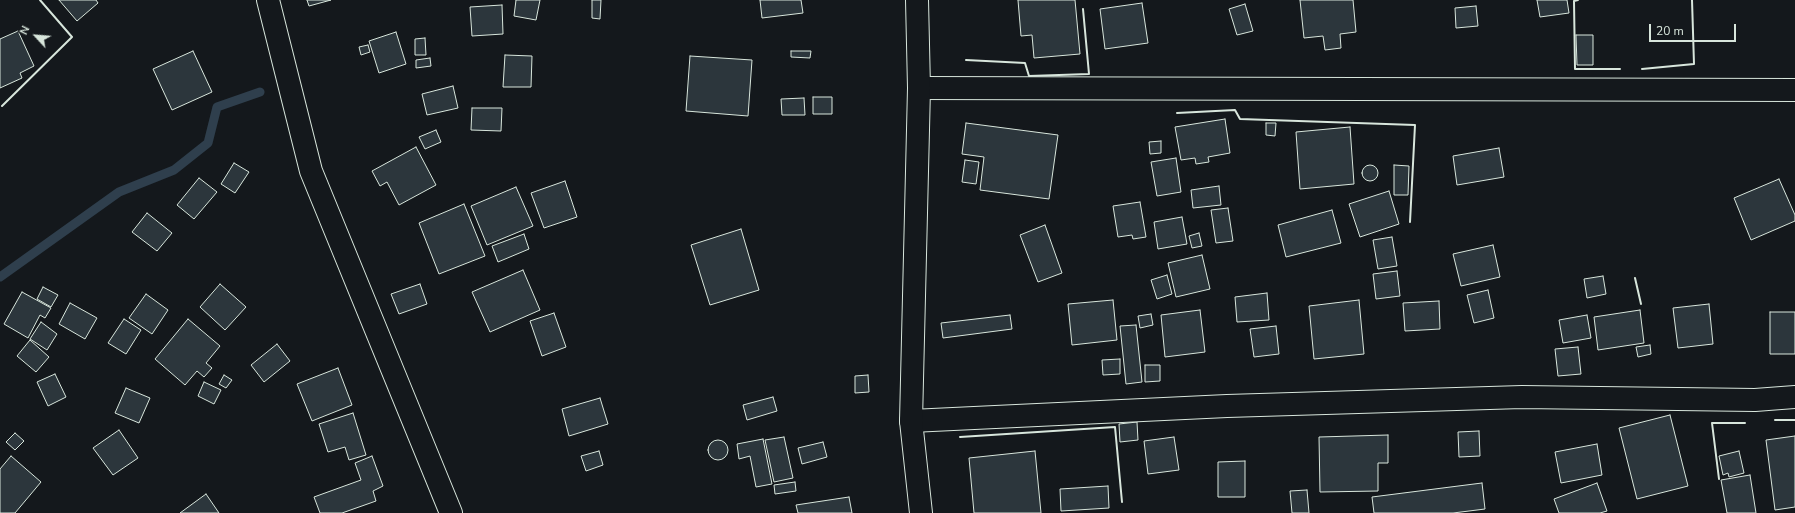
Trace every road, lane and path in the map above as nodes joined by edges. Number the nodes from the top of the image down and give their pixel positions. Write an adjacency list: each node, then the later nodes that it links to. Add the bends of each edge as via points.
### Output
1 (268, 0): 7 (street, via 311,171)
2 (917, 0): 3 (street)
3 (919, 88): 4 (street); 6 (street)
4 (1795, 90)
5 (1795, 397): 6 (street, via 1755,400 1522,397 1227,406)
6 (911, 421): 8 (street)
7 (451, 513)
8 (921, 513)

